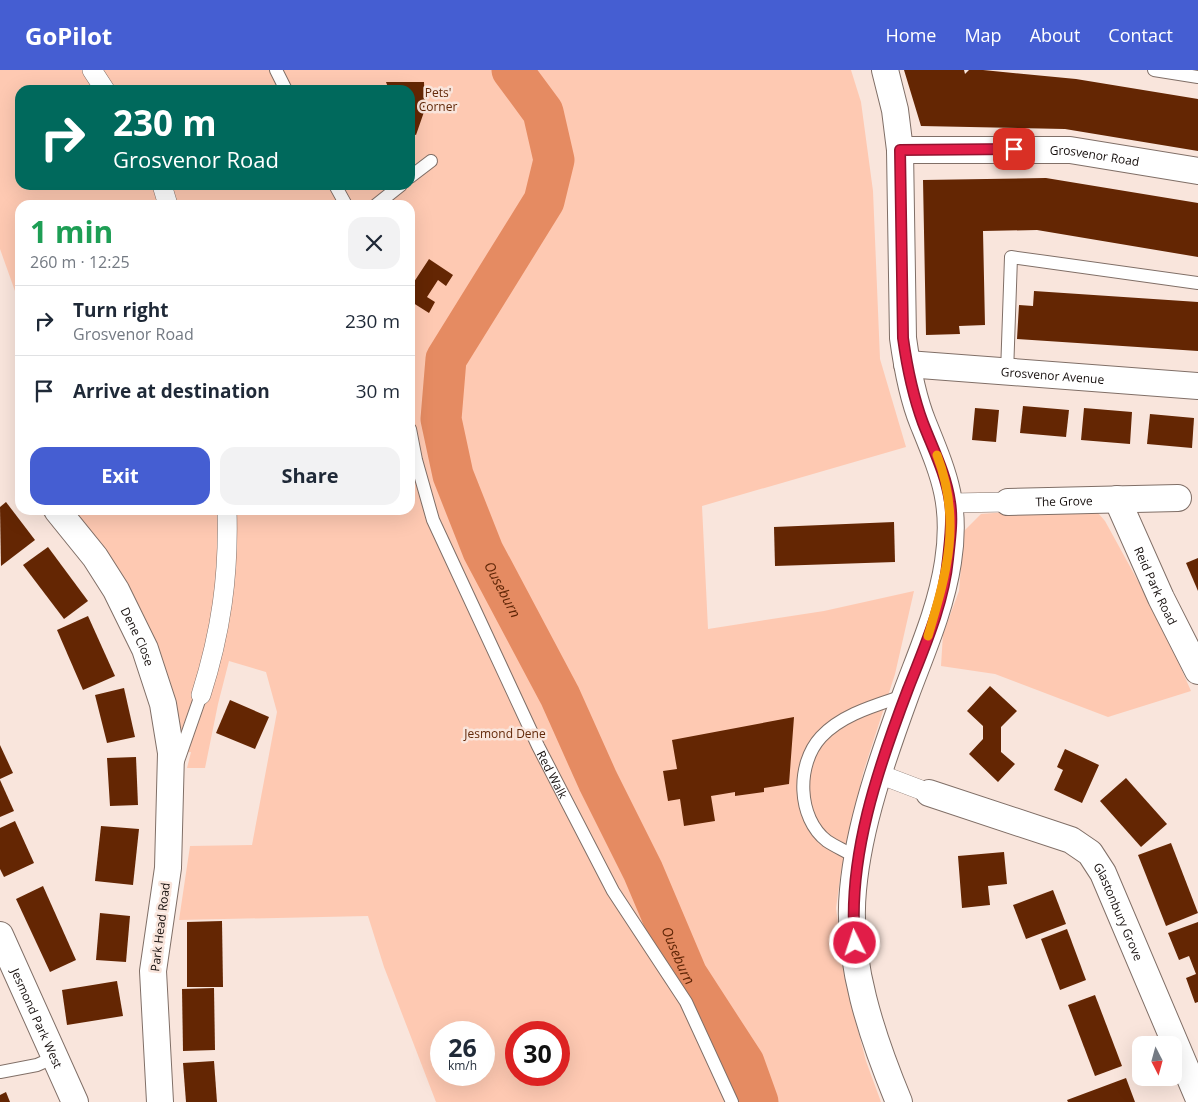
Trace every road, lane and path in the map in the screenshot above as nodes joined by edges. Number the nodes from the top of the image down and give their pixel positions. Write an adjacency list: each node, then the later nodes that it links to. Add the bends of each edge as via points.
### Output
1 (92, 70): 6 (street)
2 (276, 70): 7 (lane)
3 (885, 70): 8 (street)
4 (1154, 70): 5 (lane)
5 (1198, 77)
6 (102, 85)
7 (284, 85)
8 (900, 150): 10 (street, Grosvenor Road, via 1070,150); 15 (street, via 903,338)
9 (431, 161): 11 (lane)
10 (1198, 171)
11 (415, 173)
12 (395, 190): 13 (lane)
13 (382, 200)
14 (1198, 283): 16 (lane, via 1011,257)
15 (907, 364): 16 (street, Grosvenor Avenue); 22 (street, via 914,396 940,463)
16 (1007, 373): 17 (street, Grosvenor Avenue)
17 (1198, 386)
18 (415, 455): 38 (lane, Red Walk, via 433,520 538,746 613,890 686,1002)
19 (1178, 498): 20 (street, The Grove)
20 (1117, 499): 21 (street, The Grove); 25 (street, Reid Park Road)
21 (1008, 502): 22 (street, The Grove)
22 (950, 504): 27 (street, via 948,561 932,622)
23 (61, 515): 29 (street, Dene Close, via 95,557 116,590 145,650 163,704 171,753)
24 (227, 515): 26 (street, via 223,611)
25 (1198, 671)
26 (201, 695): 29 (lane)
27 (906, 695): 28 (street); 31 (lane, via 843,720 821,736 809,753 803,794 817,828 826,840)
28 (879, 774): 30 (street, Glastonbury Grove); 31 (street)
29 (171, 782): 37 (street, Park Head Road, via 168,868 153,971)
30 (929, 793): 35 (street, Glastonbury Grove, via 1071,840 1090,853 1103,873)
31 (857, 858): 39 (street, via 853,892 856,962 866,1005)
32 (0, 935): 33 (street, Jesmond Park West)
33 (55, 1057): 34 (lane, via 37,1065); 36 (street, Jesmond Park West)
34 (0, 1072)
35 (1198, 1096)
36 (75, 1102)
37 (160, 1102)
38 (732, 1102)
39 (900, 1102)

